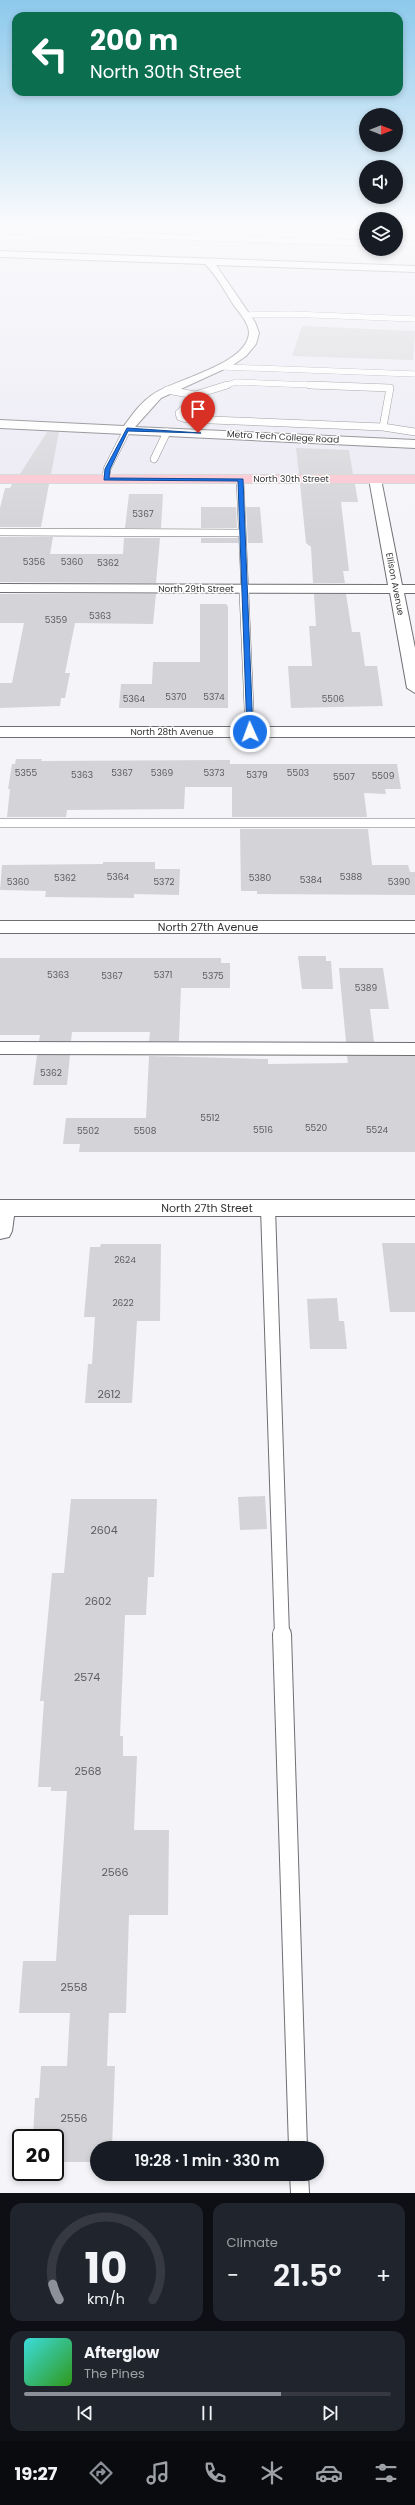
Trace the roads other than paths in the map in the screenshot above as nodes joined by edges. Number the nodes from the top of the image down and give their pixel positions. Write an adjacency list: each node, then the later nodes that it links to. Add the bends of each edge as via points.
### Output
1 (252, 326): 2 (street, via 252,341 237,358)
2 (224, 367): 3 (lane); 4 (street)
3 (415, 374)
4 (166, 390): 5 (lane); 8 (street, via 147,403)
5 (196, 395): 7 (lane, via 179,413 180,417); 7 (lane, via 236,382 390,388)
6 (0, 424): 8 (street, Metro Tech College Road)
7 (383, 427): 10 (lane)
8 (127, 430): 9 (street, Metro Tech College Road); 14 (lane, via 107,469)
9 (167, 432): 11 (street, Metro Tech College Road); 12 (lane)
10 (415, 432)
11 (415, 444)
12 (154, 459)
13 (0, 479): 14 (highway, North 30th Street)
14 (106, 479): 15 (highway, North 30th Street)
15 (240, 479): 16 (highway, North 30th Street); 19 (lane)
16 (375, 479): 17 (highway, North 30th Street); 22 (street, Ellison Avenue)
17 (415, 479)
18 (0, 532): 19 (lane)
19 (241, 532): 21 (lane)
20 (0, 588): 21 (street, North 29th Street)
21 (245, 589): 22 (street, North 29th Street); 26 (lane)
22 (396, 589): 23 (street, North 29th Street); 24 (street, Ellison Avenue)
23 (415, 589)
24 (415, 688)
25 (0, 732): 26 (street, North 28th Avenue)
26 (250, 732): 27 (street, North 28th Avenue)
27 (415, 732)
28 (0, 823): 29 (lane)
29 (415, 823)
30 (0, 926): 31 (street, North 27th Avenue)
31 (415, 927)
32 (0, 1048): 33 (lane)
33 (415, 1049)
34 (2, 1208): 35 (street, North 27th Street); 37 (street)
35 (268, 1208): 36 (street, North 27th Street); 38 (lane)
36 (415, 1208)
37 (0, 1231)
38 (298, 2141)
39 (299, 2181): 40 (lane)
40 (300, 2193)

